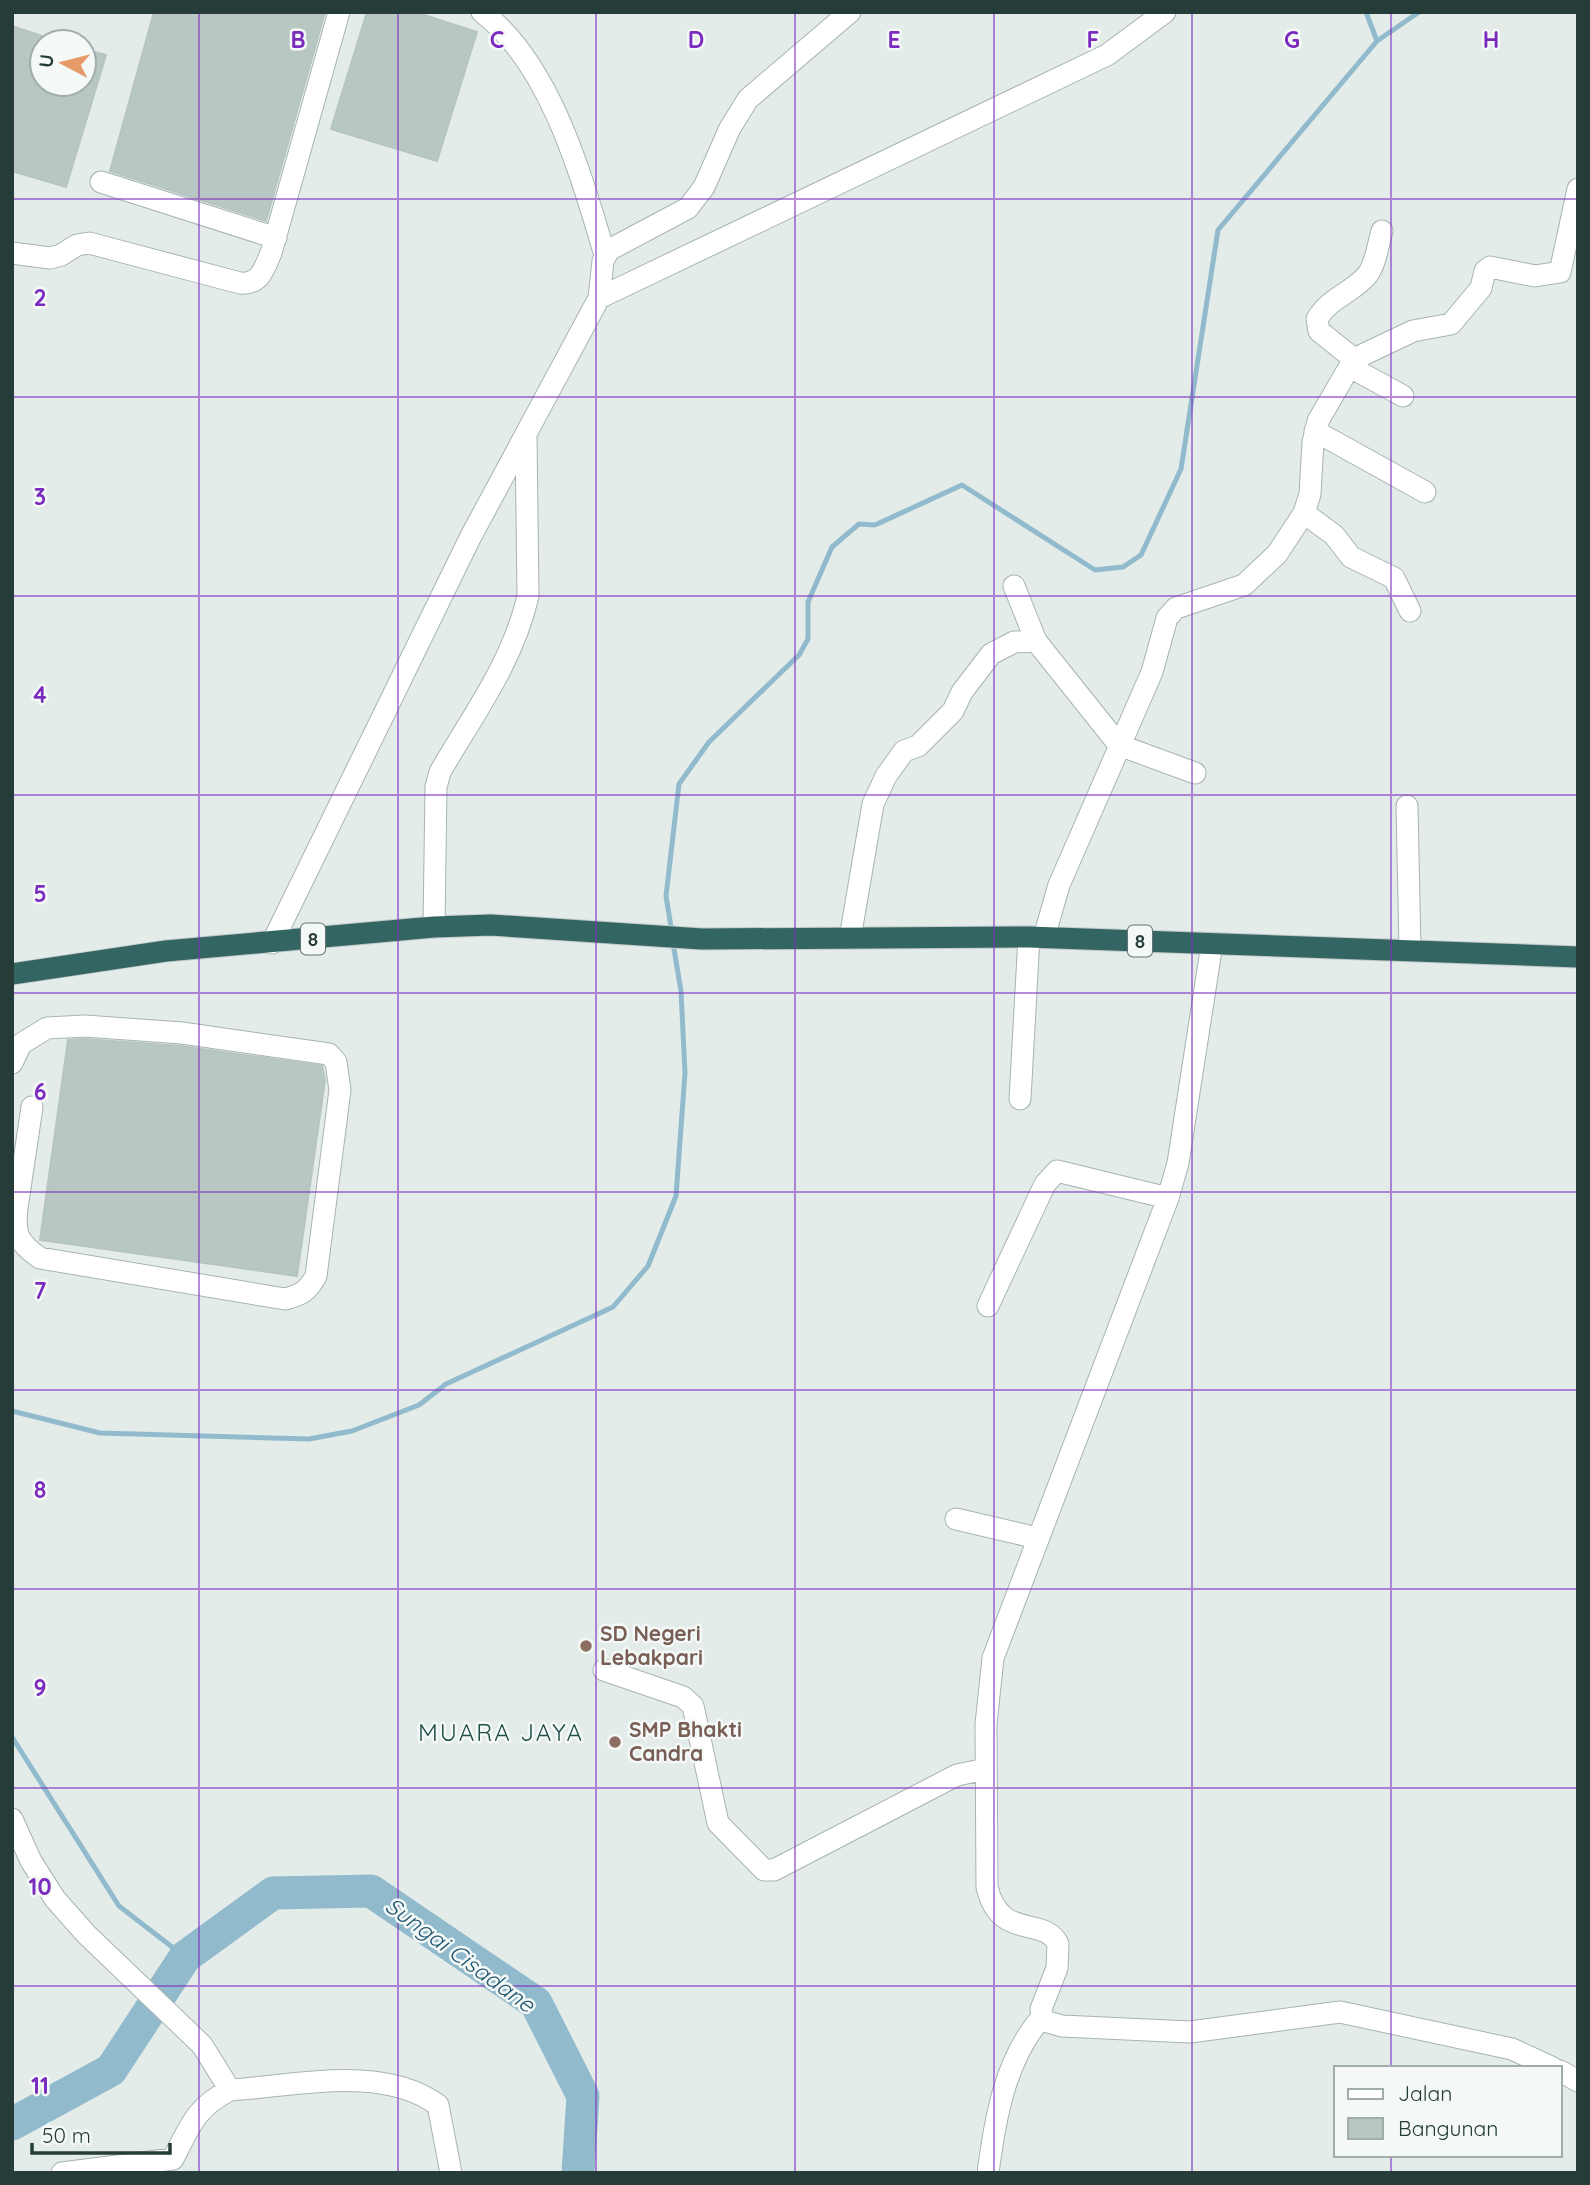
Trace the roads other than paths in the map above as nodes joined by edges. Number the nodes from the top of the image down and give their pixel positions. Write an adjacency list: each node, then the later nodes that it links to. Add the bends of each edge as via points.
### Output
1 (339, 12): 8 (street)
2 (482, 12): 10 (street, via 513,42 544,92 570,149)
3 (850, 12): 10 (street, via 748,99 704,187 688,208 615,245)
4 (1165, 12): 11 (street, via 1107,55)
5 (100, 183): 8 (street)
6 (1578, 188): 12 (street, via 1560,272 1535,276 1490,267 1473,300 1451,324 1413,331)
7 (1382, 231): 12 (street, via 1370,271 1329,302 1317,319 1319,331)
8 (275, 238): 9 (street, via 260,277 250,284 89,243 50,258)
9 (12, 253)
10 (605, 255): 11 (street)
11 (598, 298): 15 (street)
12 (1352, 363): 13 (street); 14 (street)
13 (1403, 396)
14 (1315, 430): 16 (street); 17 (street)
15 (526, 432): 24 (street, via 528,596 501,670 440,772); 27 (street)
16 (1425, 492)
17 (1304, 513): 19 (street, via 1334,535 1351,556 1394,578); 21 (street, via 1277,554 1244,586 1176,608 1167,618 1152,672)
18 (1014, 586): 20 (street)
19 (1410, 611)
20 (1036, 641): 21 (street); 26 (street, via 1014,642 991,654 953,711 918,746 904,751 886,776 873,804)
21 (1119, 745): 22 (street); 25 (street)
22 (1195, 773)
23 (1407, 806): 29 (street)
24 (434, 927): 26 (highway, 8, via 491,925 702,939); 27 (highway, 8)
25 (1036, 937): 26 (highway, 8); 28 (highway, 8); 33 (street)
26 (850, 938)
27 (272, 943): 31 (highway, 8, via 166,951)
28 (1212, 944): 29 (highway, 8); 35 (street, via 1178,1163)
29 (1410, 949): 30 (highway, 8)
30 (1578, 957)
31 (12, 974)
32 (12, 1063): 36 (street, via 21,1044 47,1028 182,1033 329,1054 336,1062 340,1090 316,1276 299,1295 285,1299 40,1258 23,1247 14,1231)
33 (1020, 1100)
34 (32, 1107): 36 (street)
35 (1168, 1199): 37 (street, via 1057,1171 1039,1196); 39 (street)
36 (15, 1207)
37 (988, 1306)
38 (956, 1519): 39 (street)
39 (1037, 1538): 41 (street, via 993,1658 987,1697)
40 (604, 1670): 41 (street, via 683,1697 693,1706 718,1823 764,1870 774,1870 957,1775)
41 (986, 1769): 43 (street, via 990,1900 1005,1919 1048,1934 1058,1944 1057,1968)
42 (12, 1819): 47 (street, via 55,1899 202,2045)
43 (1042, 2017): 44 (street, via 1062,2026 1190,2032 1340,2012 1512,2049); 51 (street, via 1016,2058 1001,2102)
44 (1549, 2066)
45 (1562, 2072): 46 (street)
46 (1578, 2081)
47 (230, 2090): 48 (street, via 196,2114); 50 (street, via 375,2080 419,2091 438,2105)
48 (174, 2166): 49 (street)
49 (62, 2173)
50 (451, 2173)
51 (988, 2173)

